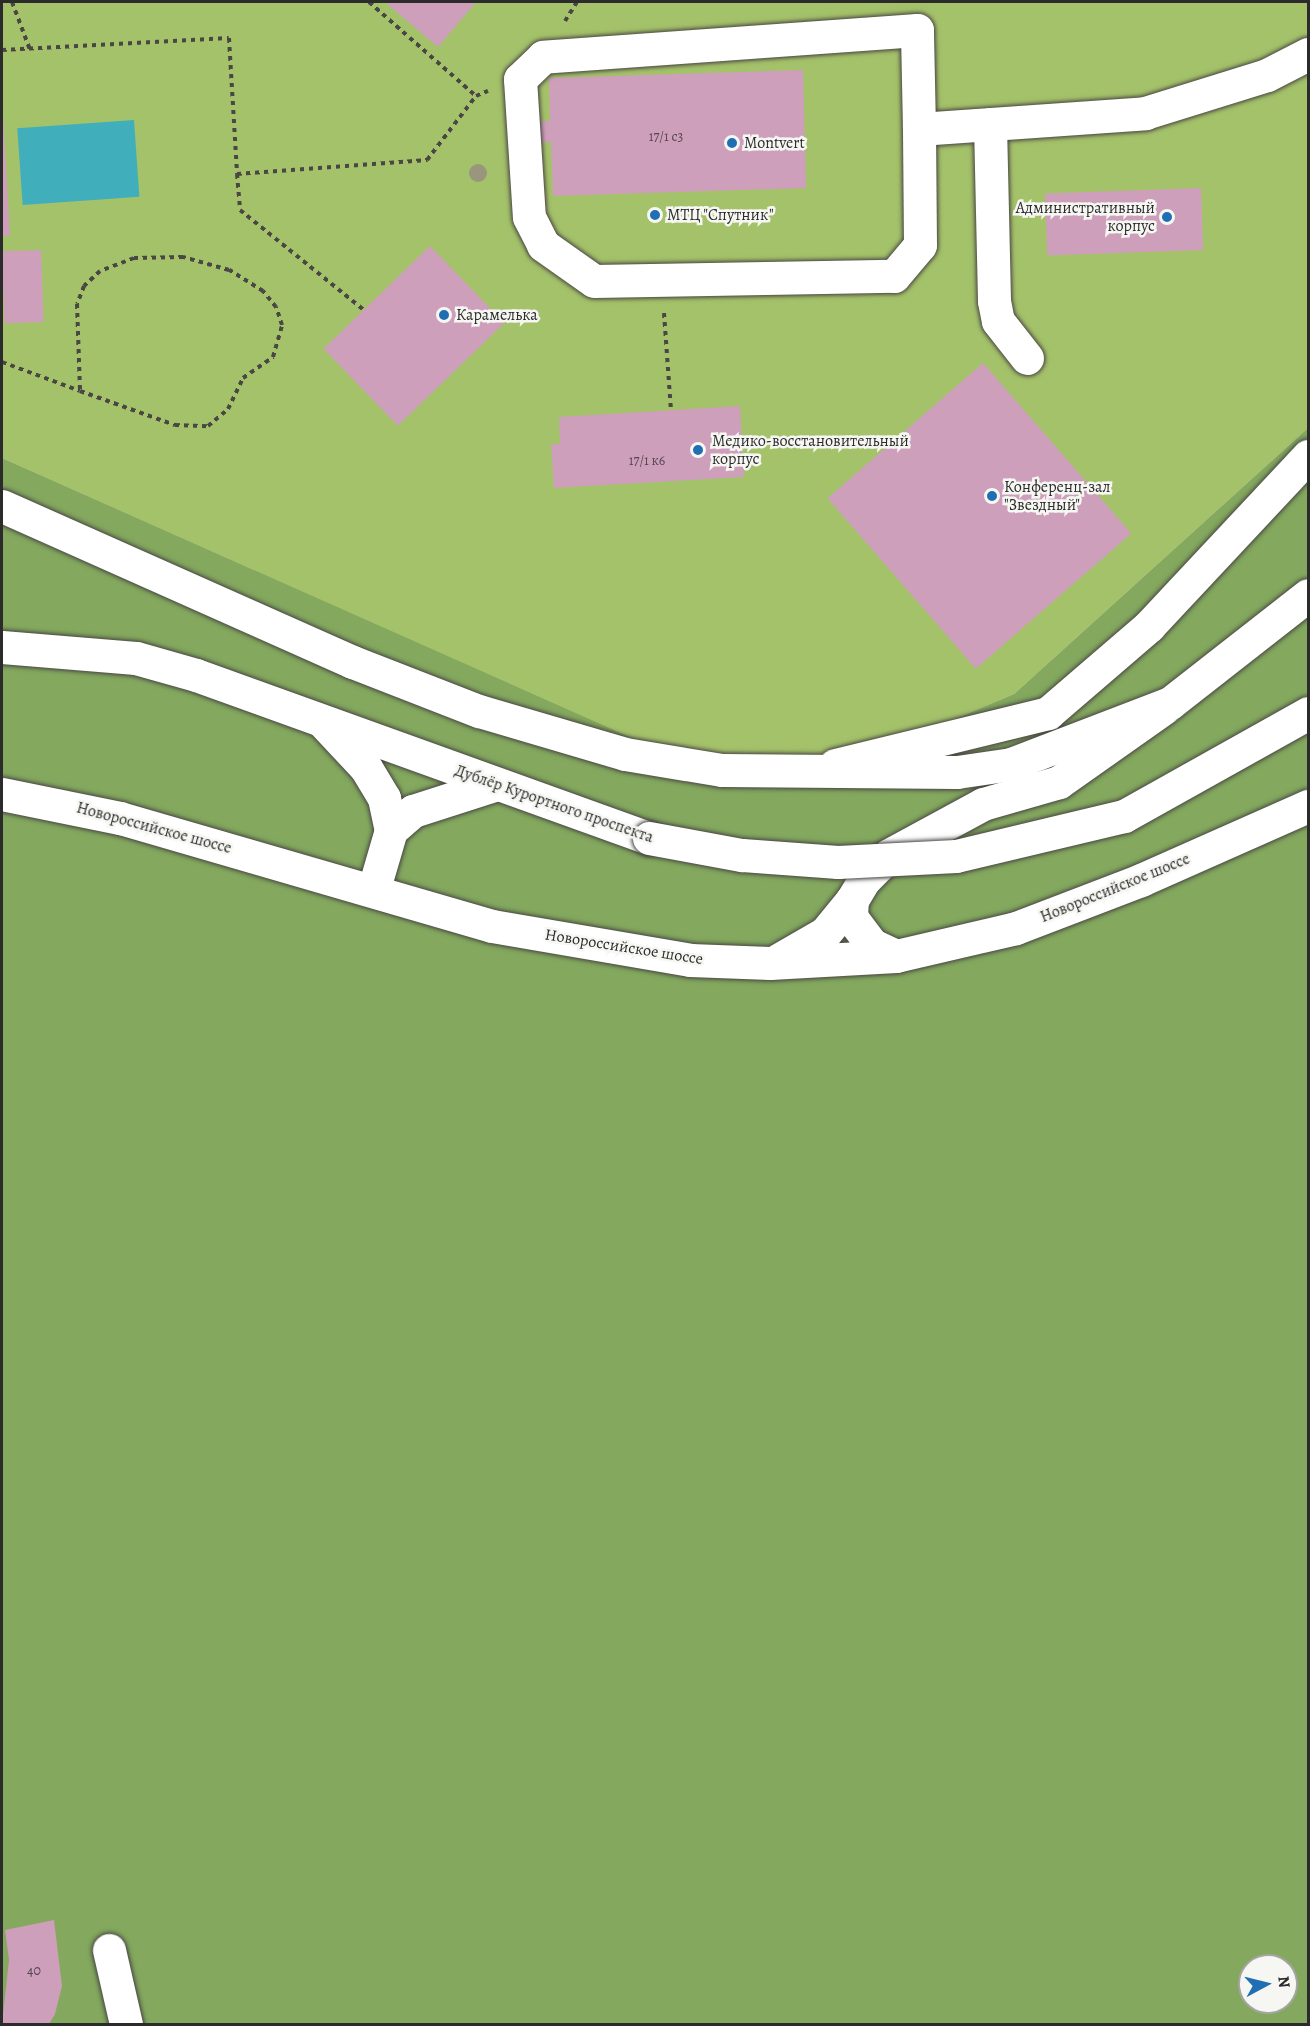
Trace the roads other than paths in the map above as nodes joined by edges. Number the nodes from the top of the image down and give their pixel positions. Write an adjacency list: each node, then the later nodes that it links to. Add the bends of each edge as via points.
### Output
1 (1308, 54): 2 (main road, via 1267,75 1145,113)
2 (990, 124): 3 (main road); 4 (main road, via 994,301 998,321)
3 (918, 129): 3 (main road, via 917,30 543,57 520,79 529,217 543,245 594,281 894,276 920,245)
4 (1027, 358)
5 (1308, 456): 12 (main road, via 1149,626 1048,713)
6 (2, 506): 12 (main road, via 353,662 479,711 625,754 722,770)
7 (1308, 595): 9 (main road, via 1217,672)
8 (2, 647): 11 (main road, Дублёр Курортного проспекта, via 136,658)
9 (1170, 703): 12 (main road, via 1011,764 957,772); 18 (main road, via 1122,742 1059,782 983,804 921,833 889,855)
10 (1308, 713): 13 (main road, Дублёр Курортного проспекта, bridge, via 1124,816 956,856 838,862 742,855 649,838)
11 (323, 722): 13 (main road, Дублёр Курортного проспекта); 16 (main road, via 366,768 384,798)
12 (809, 771)
13 (494, 784): 16 (main road, via 412,811)
14 (2, 794): 17 (main road, Новороссийское шоссе, via 120,818)
15 (1308, 806): 19 (main road, Новороссийское шоссе, via 1141,880 1016,928)
16 (391, 830): 17 (main road)
17 (374, 888): 20 (main road, Новороссийское шоссе, via 492,926 690,960)
18 (852, 900): 19 (main road, via 851,917 859,933); 20 (main road, via 825,933)
19 (896, 956): 20 (main road, Новороссийское шоссе)
20 (770, 963)
21 (109, 1950): 22 (main road)
22 (126, 2025)

